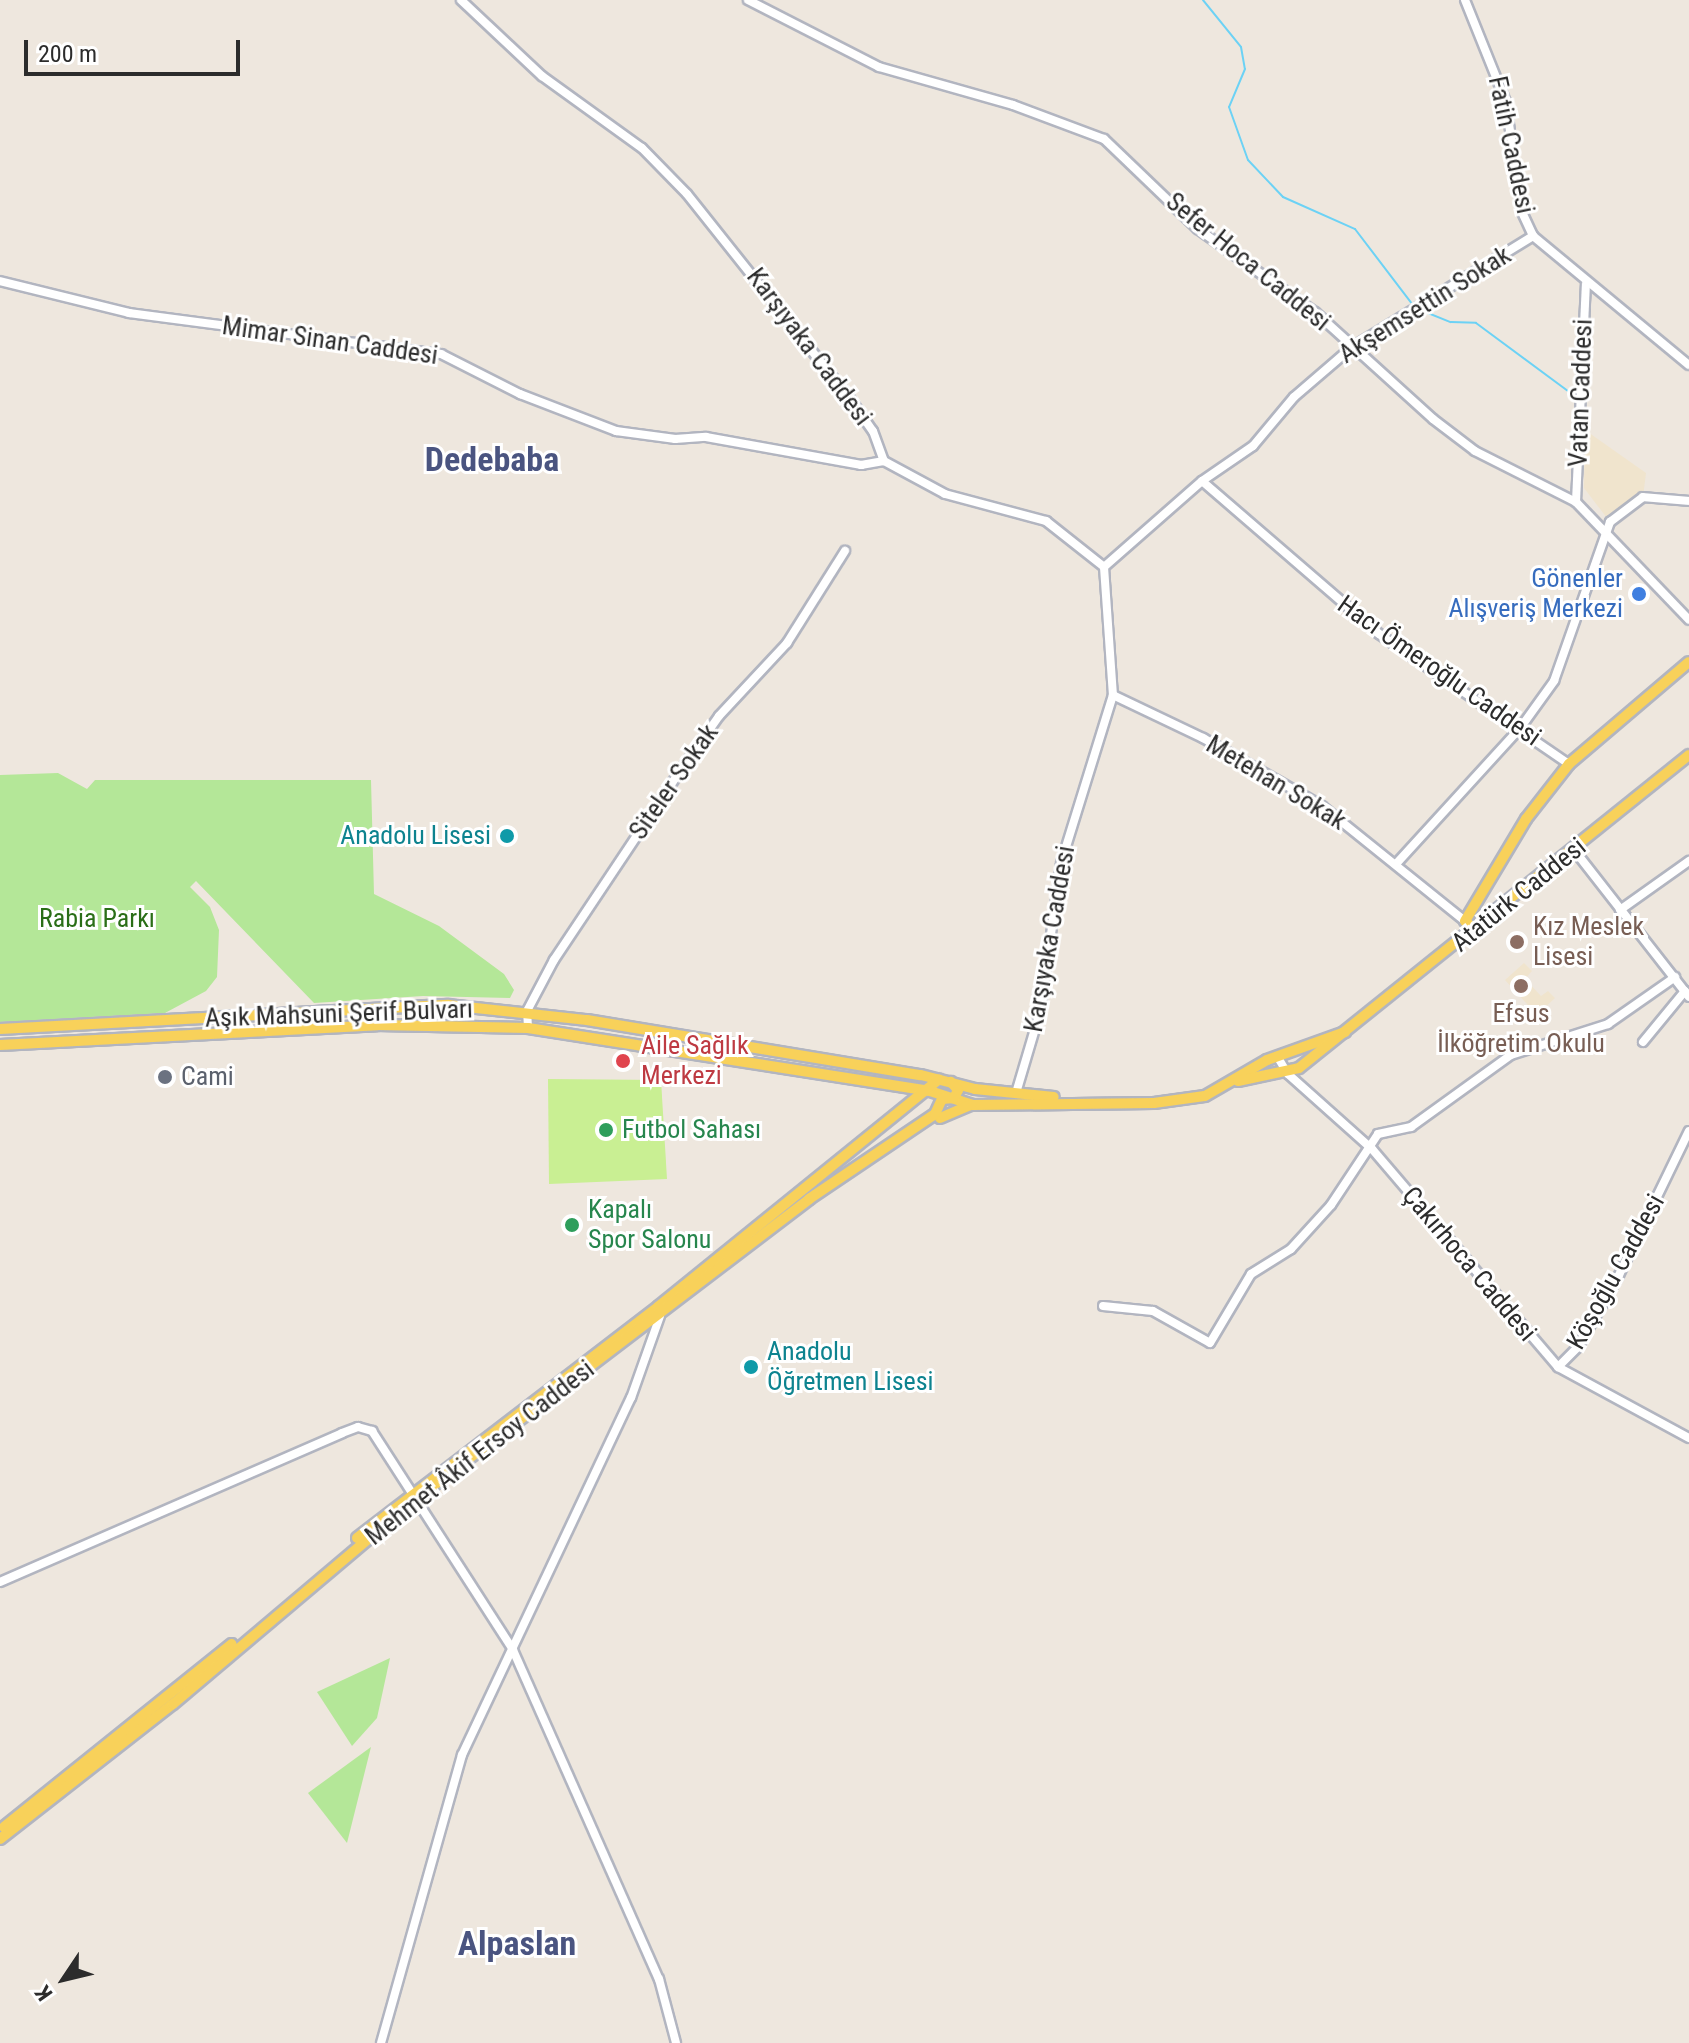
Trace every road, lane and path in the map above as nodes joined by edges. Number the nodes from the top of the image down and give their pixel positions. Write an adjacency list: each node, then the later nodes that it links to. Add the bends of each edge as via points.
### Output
1 (461, 0): 9 (street, Karşıyaka Caddesi, via 542,76 642,148 687,194 851,400 873,431)
2 (748, 0): 7 (street, Sefer Hoca Caddesi, via 879,67 1013,105 1104,139 1198,229 1315,312)
3 (1465, 0): 4 (street, Fatih Caddesi, via 1506,102 1521,210)
4 (1533, 236): 6 (street, Fatih Caddesi); 7 (street, Akşemsettin Sokak)
5 (0, 281): 9 (street, Mimar Sinan Caddesi, via 129,313 441,354 520,394 616,431 675,439 706,437 861,465)
6 (1586, 284): 8 (street, Fatih Caddesi); 12 (street, Vatan Caddesi)
7 (1351, 348): 10 (street, Akşemsettin Sokak, via 1294,397 1253,446); 12 (street, Sefer Hoca Caddesi, via 1475,451)
8 (1689, 365)
9 (884, 461): 15 (street, via 945,494 1046,521)
10 (1202, 481): 15 (street, Akşemsettin Sokak); 19 (street, Hacı Ömeroğlu Caddesi, via 1379,634)
11 (1689, 501): 13 (street, via 1643,497 1618,514)
12 (1576, 502): 13 (street, Sefer Hoca Caddesi)
13 (1605, 534): 16 (street, Sefer Hoca Caddesi); 19 (street, via 1554,681)
14 (845, 551): 30 (street, Siteler Sokak, via 787,643 719,716 678,774 554,960)
15 (1104, 567): 18 (street, Karşıyaka Caddesi)
16 (1689, 620)
17 (1689, 662): 21 (main road)
18 (1113, 695): 24 (street, Metehan Sokak, via 1203,738 1322,806); 42 (street, Karşıyaka Caddesi, via 1061,863 1040,1012)
19 (1521, 727): 21 (street, Hacı Ömeroğlu Caddesi); 24 (street)
20 (1689, 755): 22 (main road, Atatürk Caddesi)
21 (1569, 764): 26 (main road, via 1526,819)
22 (1575, 851): 25 (street); 27 (main road, Atatürk Caddesi)
23 (1689, 861): 25 (street)
24 (1396, 864): 26 (street, Metehan Sokak)
25 (1620, 910): 28 (street)
26 (1465, 921): 27 (main road)
27 (1475, 930): 33 (main road, Atatürk Caddesi)
28 (1675, 977): 29 (street); 48 (street, via 1596,1030 1511,1055 1411,1127 1378,1134)
29 (1687, 994): 34 (street)
30 (527, 1011): 31 (street); 32 (main road, Aşık Mahsuni Şerif Bulvarı, via 448,1005); 38 (main road, Aşık Mahsuni Şerif Bulvarı)
31 (528, 1028): 35 (main road, Aşık Mahsuni Şerif Bulvarı, via 377,1025); 41 (main road, Aşık Mahsuni Şerif Bulvarı)
32 (0, 1029)
33 (1345, 1032): 36 (main road, Atatürk Caddesi); 37 (main road, Atatürk Caddesi)
34 (1643, 1042)
35 (0, 1045)
36 (1277, 1056): 37 (street, Çakırhoca Caddesi); 40 (main road, Atatürk Caddesi)
37 (1288, 1074): 40 (main road, Atatürk Caddesi); 48 (street, Çakırhoca Caddesi)
38 (939, 1079): 39 (main road, Aşık Mahsuni Şerif Bulvarı); 41 (main road, Mehmet Âkif Ersoy Caddesi)
39 (951, 1082): 42 (main road, Aşık Mahsuni Şerif Bulvarı); 43 (main road, via 958,1090)
40 (1236, 1082): 44 (main road, Atatürk Caddesi, via 1205,1096 1154,1103)
41 (930, 1091): 43 (main road, Atatürk Caddesi); 53 (main road, Mehmet Âkif Ersoy Caddesi)
42 (1016, 1093): 44 (main road, Aşık Mahsuni Şerif Bulvarı)
43 (954, 1098): 45 (main road, Atatürk Caddesi); 50 (main road, Mehmet Âkif Ersoy Caddesi, via 942,1099 935,1114 809,1199)
44 (1103, 1101): 45 (main road, Atatürk Caddesi)
45 (973, 1105): 46 (main road)
46 (940, 1118)
47 (1689, 1131): 51 (street, Köşoğlu Caddesi, via 1619,1275 1578,1347)
48 (1372, 1149): 49 (street, via 1291,1249 1251,1274 1210,1343 1153,1311); 51 (street, Çakırhoca Caddesi)
49 (1103, 1306)
50 (660, 1316): 53 (main road, Mehmet Âkif Ersoy Caddesi); 55 (street, via 631,1398)
51 (1558, 1367): 52 (street, Çakırhoca Caddesi)
52 (1689, 1438)
53 (415, 1495): 54 (street, via 384,1444 372,1431 358,1427); 55 (street); 56 (main road, Mehmet Âkif Ersoy Caddesi); 57 (main road, Mehmet Âkif Ersoy Caddesi, via 173,1704)
54 (0, 1582)
55 (513, 1650): 58 (street, via 462,1755); 59 (street, via 659,1979)
56 (0, 1831)
57 (0, 1839)
58 (381, 2043)
59 (676, 2043)

